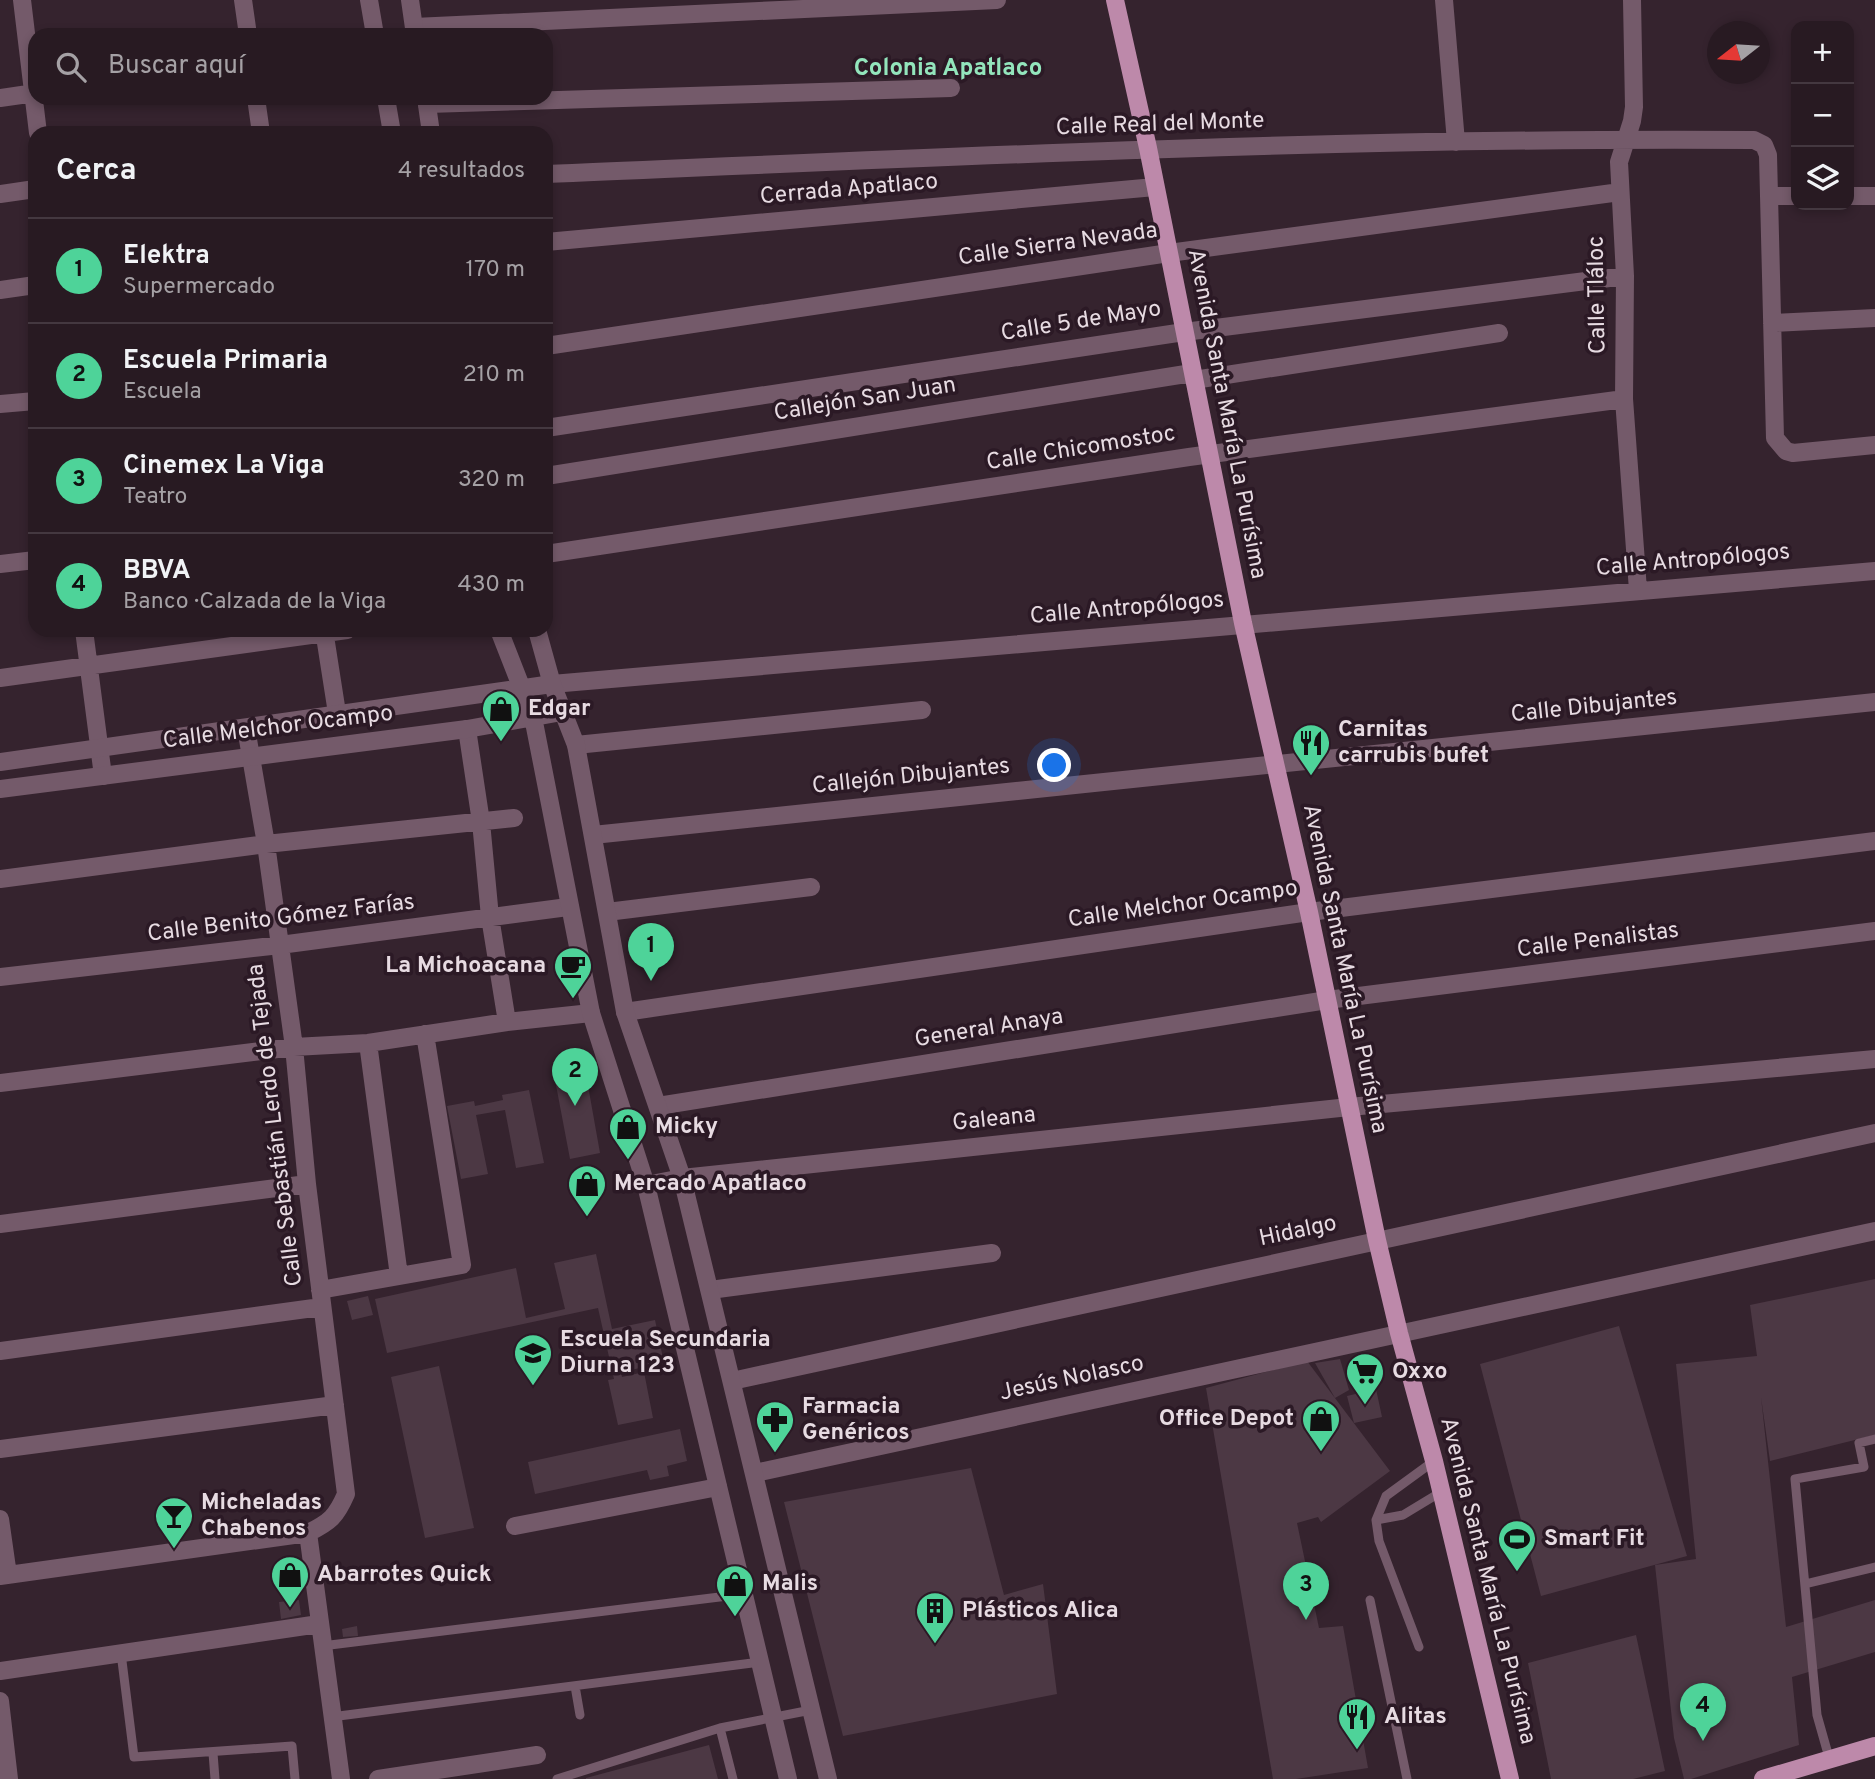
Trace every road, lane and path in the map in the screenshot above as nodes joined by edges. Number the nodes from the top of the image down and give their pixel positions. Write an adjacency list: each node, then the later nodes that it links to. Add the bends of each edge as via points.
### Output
1 (22, 0): 13 (street)
2 (243, 0): 9 (street)
3 (369, 0): 10 (street)
4 (410, 0): 11 (street)
5 (997, 0): 12 (street)
6 (1115, 0): 28 (main road, Avenida Santa María La Purísima)
7 (1444, 0): 27 (street)
8 (1632, 0): 26 (street, Calle Tláloc, via 1634,107)
9 (247, 28)
10 (374, 28)
11 (414, 28)
12 (470, 28)
13 (28, 47)
14 (951, 88): 17 (street)
15 (28, 95): 16 (street)
16 (0, 98)
17 (553, 98)
18 (35, 105): 22 (street)
19 (257, 105): 23 (street)
20 (387, 105): 24 (street)
21 (427, 105): 25 (street)
22 (37, 126)
23 (260, 126)
24 (391, 126)
25 (430, 126)
26 (1626, 139): 27 (street, Calle Real del Monte); 32 (street, Calle Tláloc, via 1619,162); 34 (street, Calle Real del Monte, via 1754,140 1764,145 1768,155)
27 (1456, 142): 28 (street, Calle Real del Monte)
28 (1148, 148): 29 (street, Calle Real del Monte); 30 (main road, Avenida Santa María La Purísima)
29 (553, 174)
30 (1155, 187): 38 (street, Cerrada Apatlaco); 39 (main road, Avenida Santa María La Purísima)
31 (28, 190): 33 (street)
32 (1619, 192): 39 (street, Calle Sierra Nevada); 40 (street, Calle Tláloc)
33 (0, 194)
34 (1769, 196): 35 (street); 44 (street)
35 (1791, 196)
36 (1854, 196): 37 (street)
37 (1875, 196)
38 (553, 241)
39 (1169, 253): 45 (main road, Avenida Santa María La Purísima); 47 (street, Calle Sierra Nevada)
40 (1625, 276): 45 (street, Calle 5 de Mayo); 49 (street, Calle Tláloc)
41 (28, 286): 42 (street)
42 (0, 290)
43 (1875, 318): 44 (street)
44 (1772, 323): 53 (street, via 1775,438 1793,453)
45 (1184, 332): 48 (main road, Avenida Santa María La Purísima); 52 (street, Calle 5 de Mayo)
46 (1499, 333): 48 (street, Callejón San Juan)
47 (553, 345)
48 (1193, 376): 54 (main road, Avenida Santa María La Purísima); 55 (street, Callejón San Juan)
49 (1624, 399): 54 (street, Calle Chicomostoc); 60 (street, Calle Tláloc)
50 (28, 402): 51 (street)
51 (0, 404)
52 (553, 427)
53 (1875, 445)
54 (1210, 454): 56 (street, Calle Chicomostoc); 61 (main road, Avenida Santa María La Purísima)
55 (553, 475)
56 (553, 553)
57 (28, 561): 58 (street)
58 (0, 564)
59 (1875, 570): 60 (street, Calle Antropólogos)
60 (1638, 590): 61 (street, Calle Antropólogos)
61 (1243, 623): 69 (street, Calle Antropólogos); 82 (main road, Avenida Santa María La Purísima)
62 (85, 637): 67 (street)
63 (289, 637): 67 (street)
64 (325, 637): 74 (street)
65 (501, 637): 70 (street)
66 (539, 637): 69 (street)
67 (88, 666): 68 (street); 79 (street)
68 (0, 678)
69 (552, 684): 70 (street, Calle Melchor Ocampo); 73 (street)
70 (520, 689): 74 (street, Calle Melchor Ocampo); 75 (street)
71 (1875, 702): 82 (street, Calle Dibujantes)
72 (922, 710): 78 (street)
73 (562, 712): 75 (street, Calle Melchor Ocampo); 78 (street)
74 (337, 713): 76 (street, Calle Melchor Ocampo)
75 (533, 717): 77 (street, Calle Melchor Ocampo); 92 (street)
76 (246, 728): 79 (street, Calle Melchor Ocampo); 80 (street, Calle Sebastián Lerdo de Tejada)
77 (467, 729): 80 (street, Calle Melchor Ocampo); 86 (street)
78 (576, 745): 87 (street)
79 (99, 748): 81 (street, Calle Melchor Ocampo); 83 (street)
80 (251, 756): 83 (street, Calle Melchor Ocampo); 89 (street, Calle Sebastián Lerdo de Tejada)
81 (0, 762)
82 (1276, 764): 87 (street, Callejón Dibujantes); 94 (main road, Avenida Santa María La Purísima)
83 (103, 776): 84 (street, Calle Melchor Ocampo)
84 (0, 789)
85 (514, 818): 86 (street)
86 (481, 822): 89 (street); 95 (street)
87 (593, 835): 93 (street)
88 (1875, 841): 94 (street, Calle Melchor Ocampo)
89 (266, 844): 90 (street); 97 (street, Calle Sebastián Lerdo de Tejada)
90 (0, 879)
91 (811, 887): 93 (street)
92 (568, 907): 95 (street, Calle Benito Gómez Farías); 101 (street)
93 (607, 912): 100 (street)
94 (1309, 912): 99 (main road, Avenida Santa María La Purísima); 100 (street, Calle Melchor Ocampo)
95 (490, 917): 97 (street, Calle Benito Gómez Farías); 102 (street)
96 (1875, 931): 99 (street, Calle Penalistas)
97 (280, 945): 98 (street, Calle Benito Gómez Farías); 105 (street, Calle Sebastián Lerdo de Tejada)
98 (0, 977)
99 (1327, 1000): 108 (street, General Anaya); 109 (main road, Avenida Santa María La Purísima)
100 (625, 1012): 108 (street)
101 (591, 1013): 102 (street); 113 (street)
102 (507, 1022): 103 (street)
103 (425, 1034): 104 (street); 118 (street, via 462,1265)
104 (368, 1043): 105 (street); 118 (street)
105 (294, 1047): 107 (street); 112 (street, Calle Sebastián Lerdo de Tejada)
106 (1875, 1059): 109 (street, Galeana)
107 (0, 1083)
108 (658, 1106): 111 (street)
109 (1349, 1107): 111 (street, Galeana); 116 (main road, Avenida Santa María La Purísima)
110 (1875, 1133): 116 (street, Hidalgo)
111 (682, 1178): 113 (street, Galeana); 119 (street)
112 (307, 1184): 114 (street); 120 (street, Calle Sebastián Lerdo de Tejada)
113 (646, 1185): 129 (street)
114 (0, 1224)
115 (1875, 1231): 121 (street, Jesús Nolasco)
116 (1377, 1240): 121 (main road, Avenida Santa María La Purísima); 123 (street, Hidalgo)
117 (992, 1253): 119 (street)
118 (399, 1276): 120 (street)
119 (710, 1290): 123 (street)
120 (321, 1298): 122 (street); 124 (street, Calle Sebastián Lerdo de Tejada)
121 (1399, 1333): 127 (main road, Avenida Santa María La Purísima); 128 (street, Jesús Nolasco)
122 (0, 1352)
123 (732, 1381): 128 (street)
124 (335, 1405): 126 (street); 134 (street, Calle Sebastián Lerdo de Tejada, via 346,1494 337,1515)
125 (1875, 1439): 137 (lane, via 1859,1443 1864,1467 1795,1479)
126 (0, 1449)
127 (1434, 1461): 130 (main road, Avenida Santa María La Purísima); 132 (lane, via 1386,1496)
128 (755, 1473): 148 (street)
129 (718, 1487): 133 (street); 138 (street)
130 (1441, 1492): 132 (lane, via 1403,1515); 168 (main road, Avenida Santa María La Purísima)
131 (0, 1519): 136 (street)
132 (1376, 1520): 142 (lane, via 1379,1541)
133 (515, 1526)
134 (308, 1533): 136 (street); 140 (street)
135 (1875, 1567): 137 (lane)
136 (4, 1575)
137 (1805, 1584): 156 (lane, via 1817,1715)
138 (744, 1594): 141 (lane); 144 (street)
139 (1370, 1600): 167 (lane)
140 (319, 1624): 141 (street); 143 (street)
141 (322, 1646): 150 (street)
142 (1419, 1647)
143 (121, 1653): 145 (street); 154 (lane, via 134,1757)
144 (760, 1662): 146 (lane); 151 (street)
145 (0, 1671)
146 (575, 1686): 149 (lane); 150 (lane)
147 (0, 1701): 158 (street)
148 (811, 1710): 151 (lane); 166 (street)
149 (580, 1714)
150 (331, 1717): 161 (street)
151 (774, 1717): 152 (lane); 165 (street)
152 (720, 1728): 163 (lane); 164 (lane)
153 (1875, 1746): 156 (main road)
154 (213, 1753): 159 (lane); 160 (lane, via 292,1746)
155 (537, 1755): 157 (street)
156 (1829, 1761): 169 (main road)
157 (429, 1776): 162 (street)
158 (9, 1779)
159 (215, 1779)
160 (295, 1779)
161 (341, 1779)
162 (378, 1779)
163 (557, 1779)
164 (733, 1779)
165 (789, 1779)
166 (828, 1779)
167 (1407, 1779)
168 (1510, 1779)
169 (1763, 1779)

